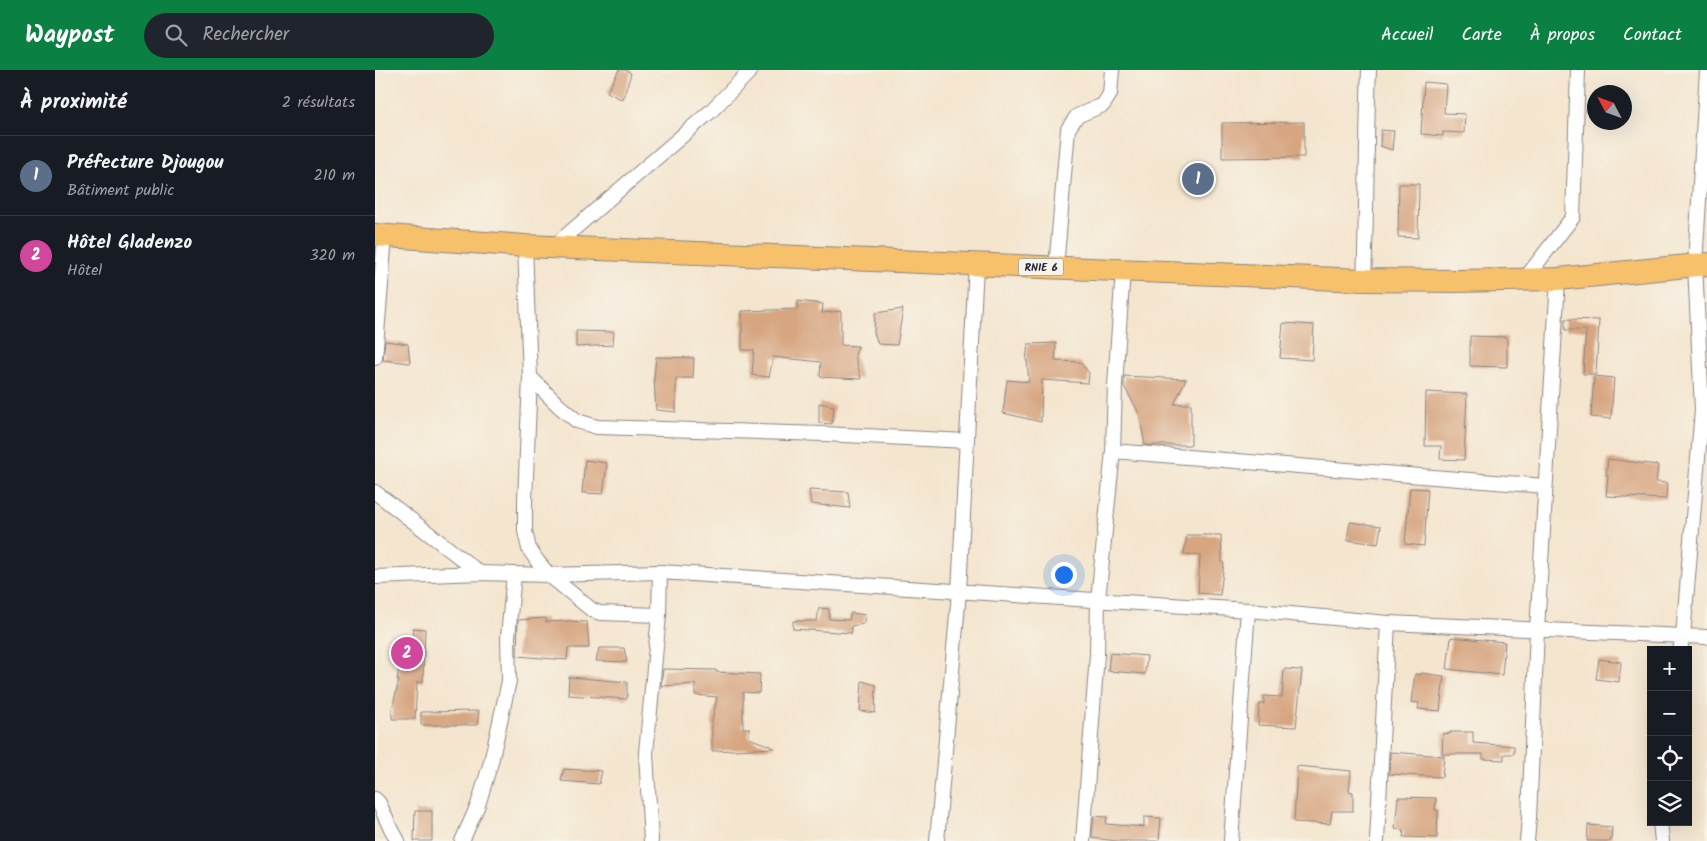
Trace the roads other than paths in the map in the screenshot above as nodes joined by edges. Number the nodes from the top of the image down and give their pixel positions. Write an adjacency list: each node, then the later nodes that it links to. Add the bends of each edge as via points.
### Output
1 (751, 70): 8 (street, via 711,111)
2 (1113, 70): 11 (street, via 1110,94 1103,105 1077,116 1069,129)
3 (1369, 70): 14 (street)
4 (1579, 70): 15 (street, via 1573,218)
5 (1707, 70): 9 (street)
6 (380, 235): 7 (main road, RNIE 6); 16 (street)
7 (525, 246): 8 (main road, RNIE 6); 17 (street)
8 (553, 247): 10 (main road, RNIE 6)
9 (1701, 264): 13 (main road, RNIE 6); 34 (street, via 1702,410)
10 (976, 265): 11 (main road, RNIE 6); 18 (street)
11 (1057, 268): 12 (main road, RNIE 6)
12 (1123, 270): 14 (main road, RNIE 6); 19 (street)
13 (1558, 279): 15 (main road, RNIE 6); 20 (street)
14 (1364, 280): 15 (main road, RNIE 6)
15 (1524, 280)
16 (375, 358)
17 (530, 378): 18 (street, via 577,421 597,427); 25 (street, via 525,530 529,549)
18 (967, 441): 27 (street)
19 (1113, 451): 20 (street); 28 (street)
20 (1545, 486): 32 (street)
21 (375, 492): 23 (street)
22 (660, 572): 25 (street); 27 (street); 30 (street)
23 (480, 573): 24 (street); 26 (street)
24 (515, 574): 25 (street); 38 (street, via 508,637 509,681 491,762)
25 (549, 575): 30 (street, via 587,607 600,613)
26 (375, 576)
27 (959, 592): 28 (street); 40 (street)
28 (1099, 600): 29 (street); 41 (street)
29 (1248, 610): 31 (street); 42 (street)
30 (659, 615): 39 (street, via 646,753)
31 (1388, 623): 32 (street); 43 (street)
32 (1537, 630): 34 (street); 44 (street)
33 (1707, 637): 34 (street)
34 (1681, 643)
35 (375, 799): 37 (street)
36 (1660, 826): 45 (street)
37 (398, 841)
38 (463, 841)
39 (651, 841)
40 (937, 841)
41 (1083, 841)
42 (1231, 841)
43 (1377, 841)
44 (1527, 841)
45 (1662, 841)

